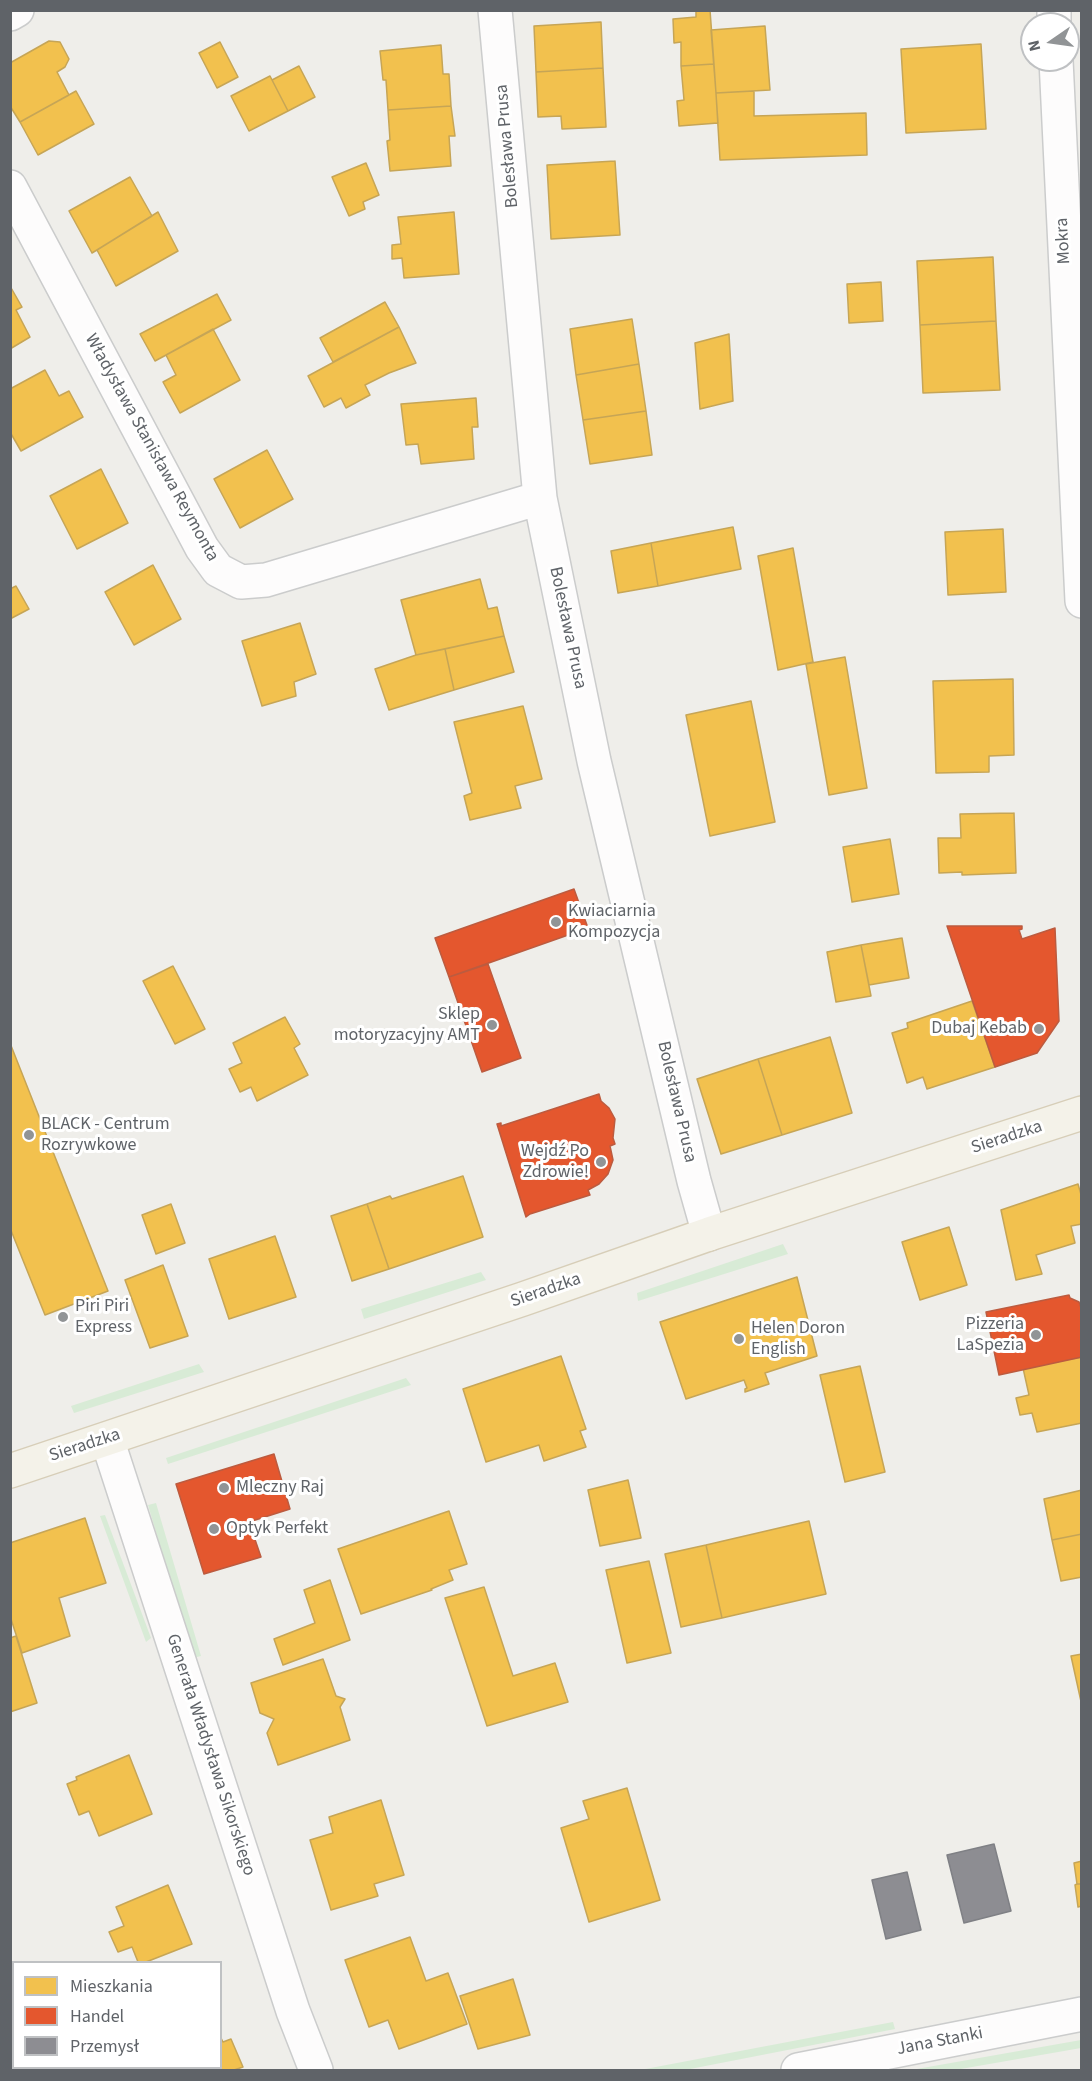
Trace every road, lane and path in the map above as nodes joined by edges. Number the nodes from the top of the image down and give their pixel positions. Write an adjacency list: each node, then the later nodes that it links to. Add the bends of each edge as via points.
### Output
1 (17, 10): 3 (street)
2 (495, 10): 6 (street, Bolesława Prusa)
3 (10, 14)
4 (1057, 72): 7 (street, Mokra)
5 (10, 187): 6 (street, Władysława Stanisława Reymonta, via 202,548 218,570 241,582 266,579)
6 (540, 498): 9 (street, Bolesława Prusa, via 594,761)
7 (1082, 601)
8 (1082, 1113): 9 (main road, Sieradzka)
9 (709, 1234): 10 (main road, Sieradzka)
10 (107, 1439): 11 (main road, Sieradzka); 13 (street, Generała Władysława Sikorskiego, via 293,2011)
11 (10, 1471)
12 (1082, 2014): 14 (street, Jana Stanki)
13 (316, 2070)
14 (798, 2070)

